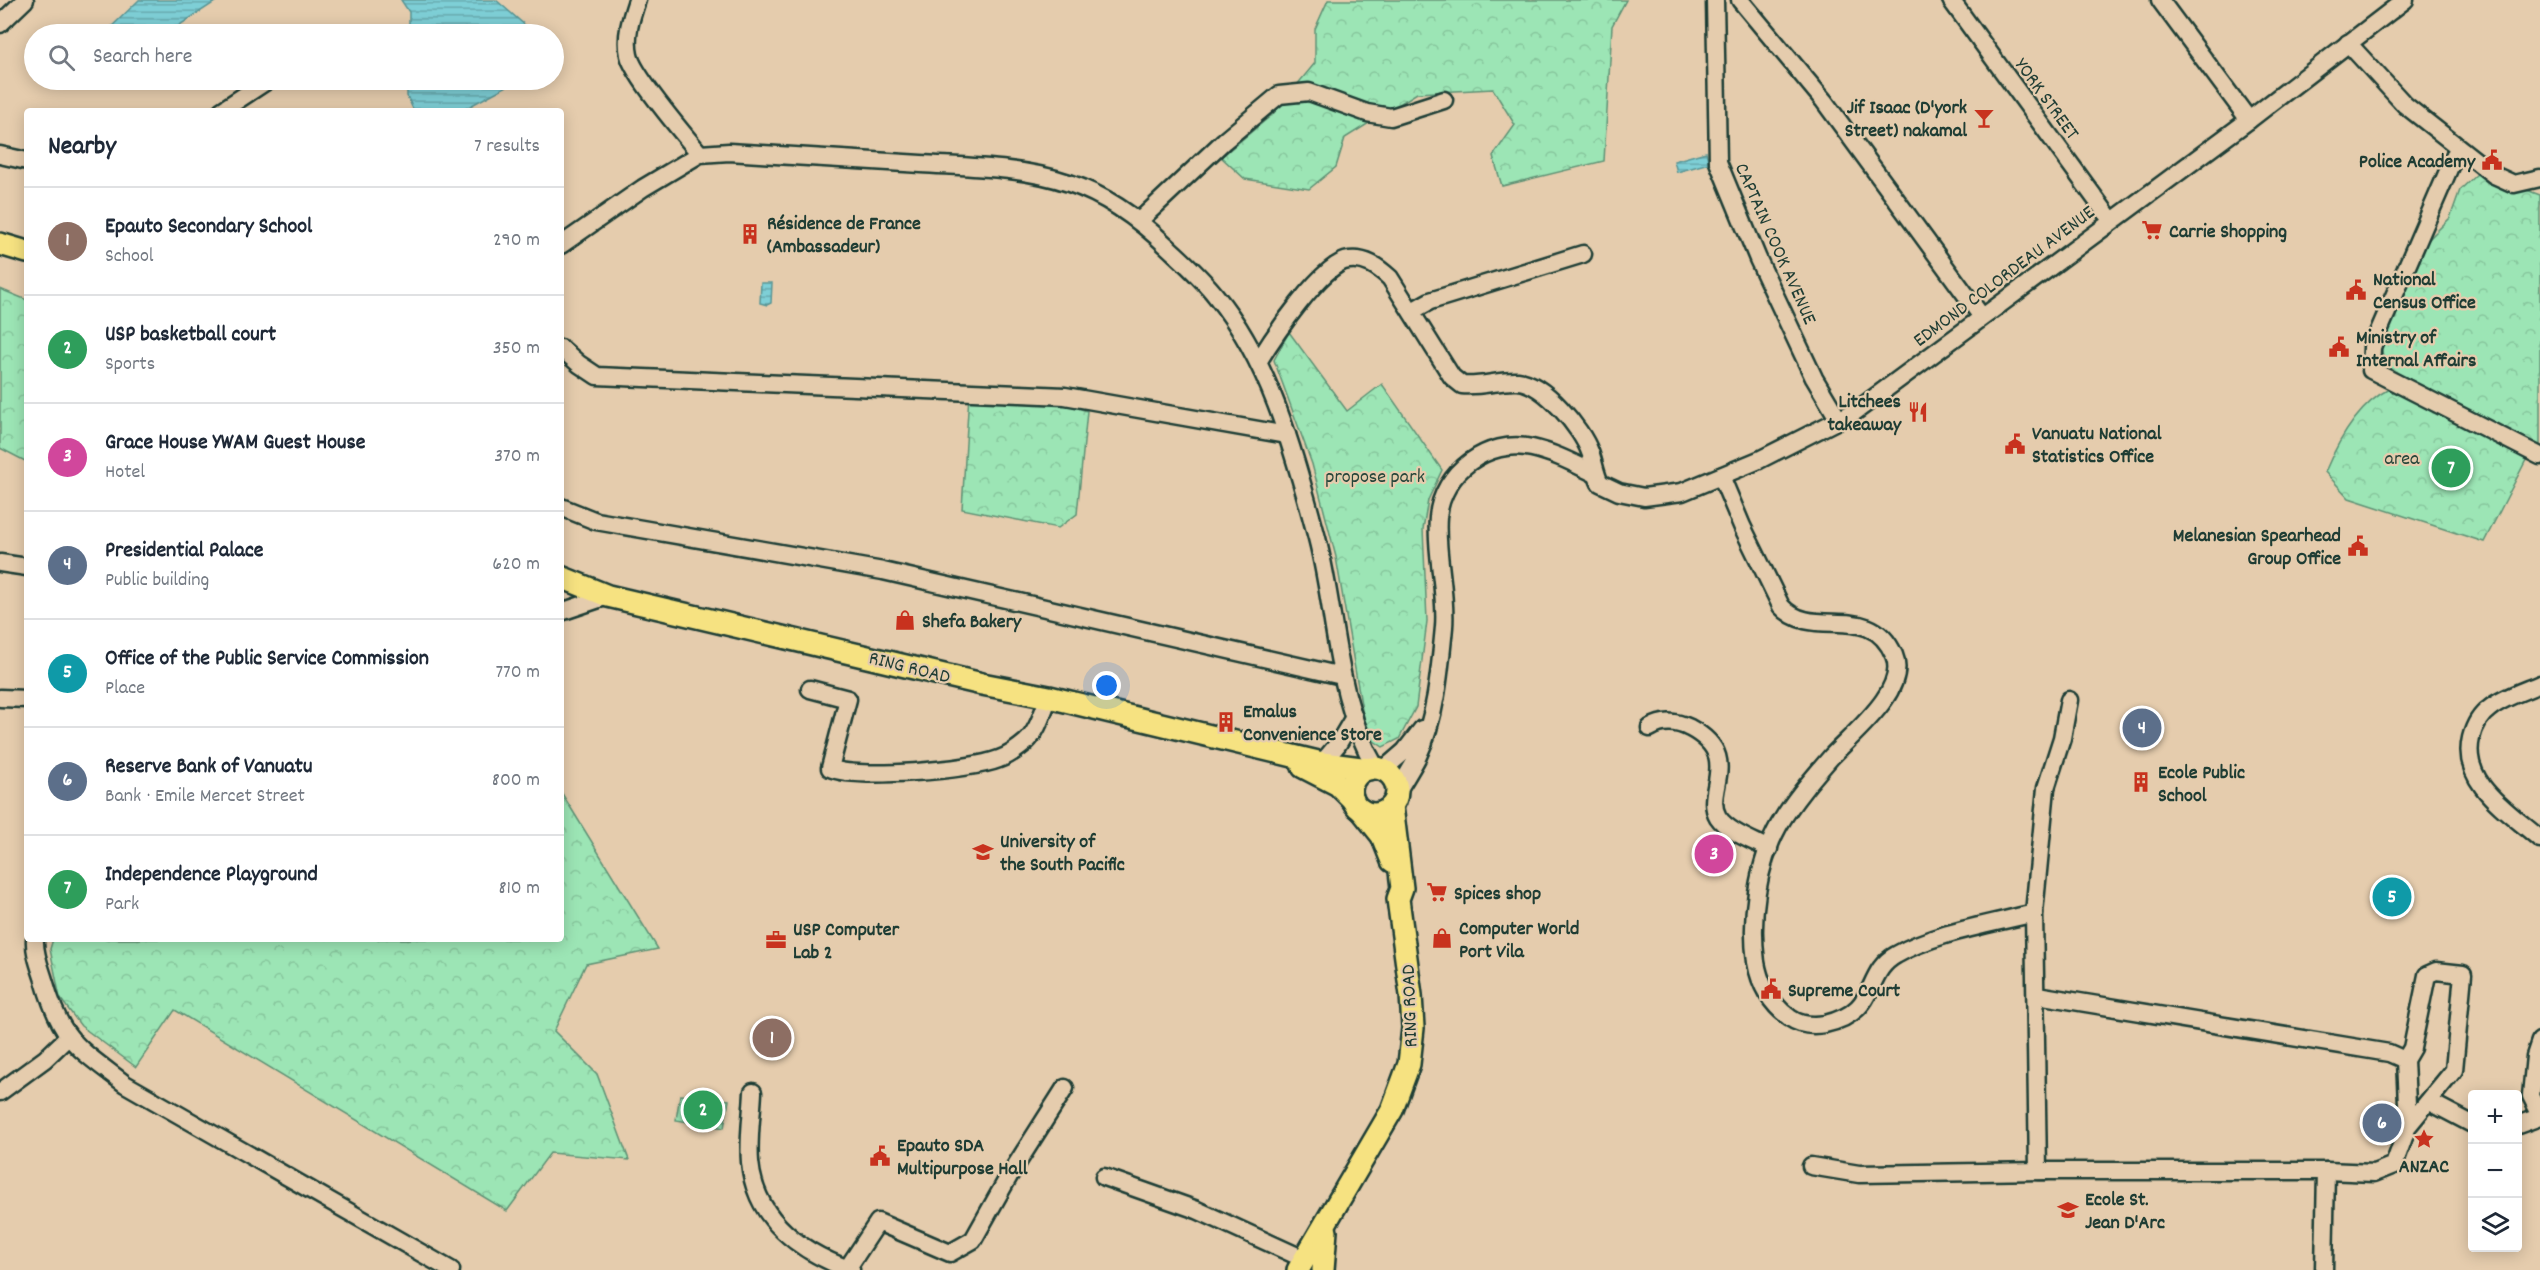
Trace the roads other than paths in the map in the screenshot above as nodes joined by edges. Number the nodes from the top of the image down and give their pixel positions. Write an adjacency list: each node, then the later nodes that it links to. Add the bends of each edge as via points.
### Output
1 (25, 0): 9 (street)
2 (637, 0): 16 (street, via 629,22 629,57)
3 (1715, 0): 30 (street, CAPTAIN COOK AVENUE, via 1718,162 1758,259 1814,378)
4 (1740, 0): 27 (street, via 1824,101)
5 (1951, 0): 20 (street, YORK STREET)
6 (2160, 0): 14 (street)
7 (2405, 0): 8 (street, EDMOND COLORDEAU AVENUE)
8 (2387, 5): 10 (street, EDMOND COLORDEAU AVENUE)
9 (0, 24)
10 (2348, 43): 14 (street, EDMOND COLORDEAU AVENUE); 15 (street, via 2405,105)
11 (253, 90): 13 (street)
12 (1444, 100): 21 (street, via 1391,117 1367,113 1309,92 1279,95)
13 (226, 108)
14 (2249, 120): 20 (street, EDMOND COLORDEAU AVENUE)
15 (2458, 148): 19 (street, via 2494,175 2514,184); 32 (street, via 2372,346 2371,370)
16 (700, 154): 21 (street, via 729,152 1008,170 1070,183 1094,193); 22 (street, via 642,188)
17 (0, 155): 18 (street)
18 (24, 160)
19 (2540, 178)
20 (2111, 220): 27 (street, EDMOND COLORDEAU AVENUE)
21 (1139, 222): 29 (street, via 1217,297)
22 (564, 243)
23 (0, 244): 24 (main road)
24 (24, 251)
25 (1583, 254): 26 (street)
26 (1412, 311): 29 (street, via 1378,266 1347,260 1333,267 1315,285 1277,330); 33 (street, via 1452,377 1462,385 1520,381 1546,394 1581,434)
27 (1982, 317): 30 (street, EDMOND COLORDEAU AVENUE)
28 (564, 351): 31 (street, via 597,376 1065,396)
29 (1258, 362): 31 (street)
30 (1839, 420): 34 (street, EDMOND COLORDEAU AVENUE)
31 (1287, 435): 41 (street, via 1324,566)
32 (2540, 456)
33 (1596, 474): 34 (street, EDMOND COLORDEAU AVENUE, via 1600,483 1644,497 1682,492); 48 (street, EDMOND COLORDEAU AVENUE, via 1531,447 1504,447 1479,455 1458,470 1446,490 1438,516 1444,624)
34 (1721, 476): 57 (street, via 1788,614 1803,622 1838,621 1867,627 1890,648 1896,667 1883,701 1798,796 1777,828)
35 (564, 508): 41 (street, via 596,521 883,571)
36 (0, 563): 37 (street)
37 (24, 567)
38 (564, 578): 39 (main road, RING ROAD)
39 (608, 596): 40 (street); 44 (main road, RING ROAD)
40 (564, 611)
41 (1342, 676): 49 (street)
42 (2540, 684): 56 (street, via 2487,710 2475,725 2468,750 2484,790)
43 (810, 689): 44 (street, via 848,699 830,768 878,775 974,766 1001,759 1028,741)
44 (1048, 697): 51 (main road, RING ROAD)
45 (0, 698): 46 (street)
46 (24, 699)
47 (2069, 700): 59 (street, via 2046,788)
48 (1431, 716): 53 (street, via 1405,751); 54 (street, EDMOND COLORDEAU AVENUE, via 1418,755)
49 (1354, 717): 52 (street); 53 (street)
50 (1650, 728): 57 (street, via 1675,722 1700,734 1711,745 1719,769 1714,802 1717,815 1726,825)
51 (1261, 747): 52 (main road, RING ROAD); 55 (main road, RING ROAD, via 1338,785)
52 (1322, 763): 53 (main road, RING ROAD)
53 (1369, 769): 54 (main road, via 1393,779); 55 (main road, via 1353,781)
54 (1394, 799): 55 (main road, via 1381,813); 58 (main road, RING ROAD)
55 (1357, 806): 58 (main road, RING ROAD, via 1382,836)
56 (2540, 839)
57 (1769, 849): 59 (street, via 1756,902 1758,976 1773,1004 1795,1022 1818,1025 1852,1014 1866,999 1889,959 1916,945)
58 (1402, 888): 77 (main road, RING ROAD, via 1398,899 1412,995 1409,1064 1392,1110)
59 (2034, 913): 61 (street)
60 (35, 942): 62 (street, via 52,1009)
61 (2037, 995): 64 (street, via 2389,1053); 74 (street, via 2038,1171)
62 (68, 1037): 66 (street); 80 (street, via 125,1083)
63 (2540, 1041): 69 (street, via 2531,1096)
64 (2405, 1060): 68 (street, via 2412,1048 2427,975 2436,971 2463,974 2454,1070); 72 (street)
65 (1065, 1088): 79 (street, via 973,1240 950,1253 878,1222)
66 (0, 1092)
67 (753, 1092): 79 (street, via 750,1161 754,1185 763,1204 781,1232 797,1245)
68 (2430, 1102): 70 (street); 72 (street)
69 (2540, 1115): 71 (street)
70 (2468, 1122)
71 (2522, 1123)
72 (2408, 1126): 75 (street, via 2394,1165 2385,1170)
73 (1811, 1166): 74 (street, via 1859,1174)
74 (2045, 1171): 75 (street)
75 (2326, 1171): 82 (street)
76 (1104, 1177): 78 (street, via 1197,1210)
77 (1332, 1213): 78 (main road, RING ROAD); 81 (main road, RING ROAD, via 1324,1242)
78 (1301, 1264)
79 (849, 1269)
80 (451, 1270)
81 (1323, 1270)
82 (2324, 1270)

